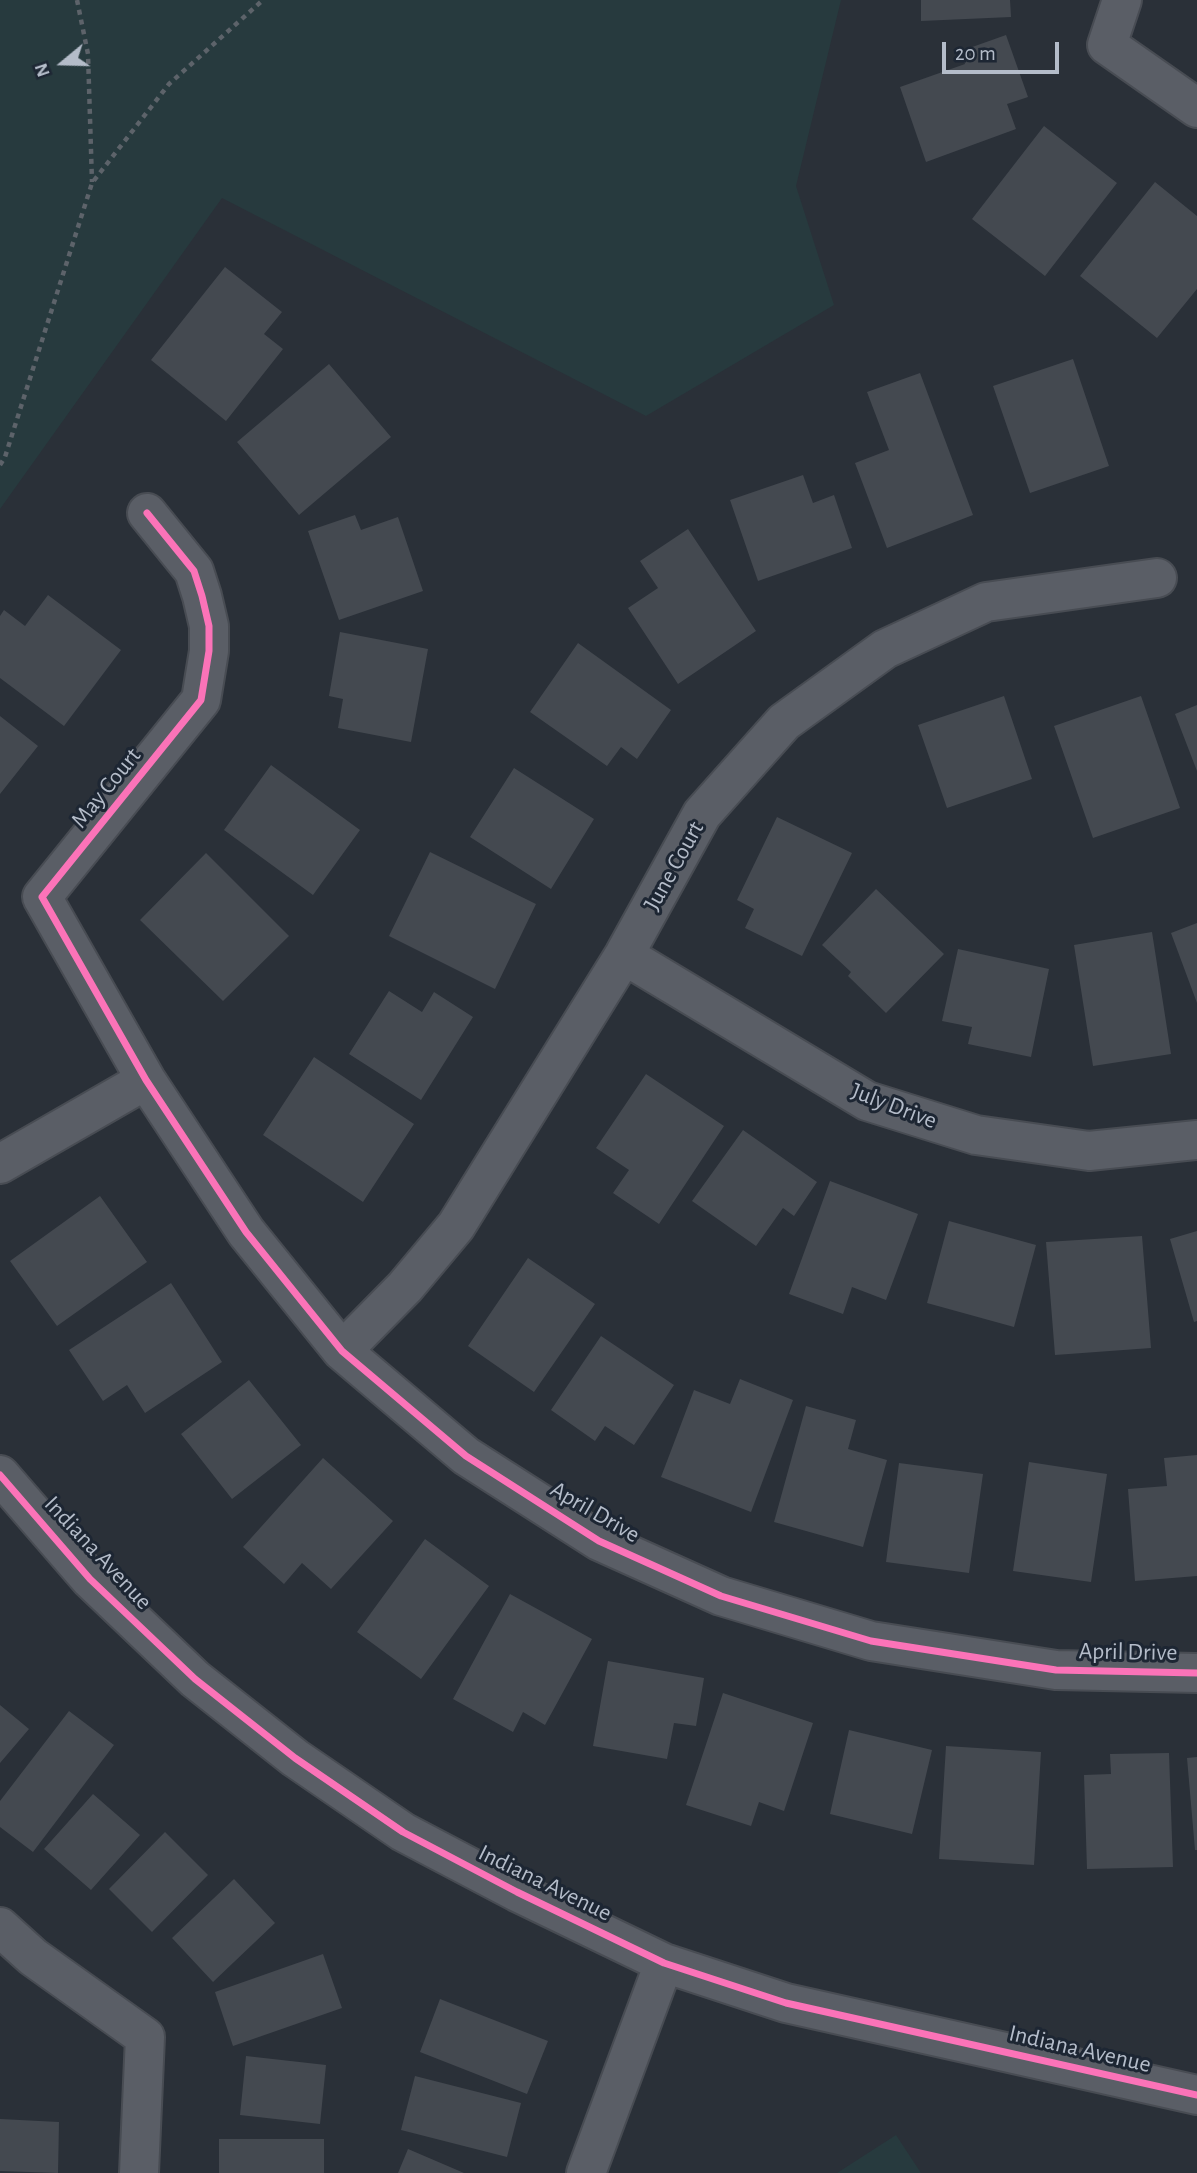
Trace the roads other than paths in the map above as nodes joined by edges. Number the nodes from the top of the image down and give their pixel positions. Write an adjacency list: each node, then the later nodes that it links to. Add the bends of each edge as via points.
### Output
1 (1122, 0): 2 (street, via 1107,45)
2 (1197, 108)
3 (147, 513): 6 (street, May Court, via 194,571 202,596 209,651 201,700 42,898)
4 (1157, 578): 5 (street, June Court, via 986,602 885,649 784,722 702,814)
5 (624, 955): 7 (street, July Drive, via 867,1101 976,1135 1089,1151); 9 (street, June Court, via 456,1226)
6 (146, 1080): 8 (street); 9 (street, April Drive, via 246,1232)
7 (1197, 1140)
8 (0, 1164)
9 (342, 1351): 11 (street, April Drive, via 488,1470 599,1541 721,1596 872,1641 1056,1670)
10 (0, 1475): 13 (street, Indiana Avenue, via 99,1588 195,1679 295,1758 403,1832)
11 (1197, 1673)
12 (0, 1927): 15 (street, via 33,1957 145,2037)
13 (664, 1963): 14 (street, Indiana Avenue, via 786,2003); 16 (street)
14 (1197, 2095)
15 (139, 2173)
16 (586, 2173)

